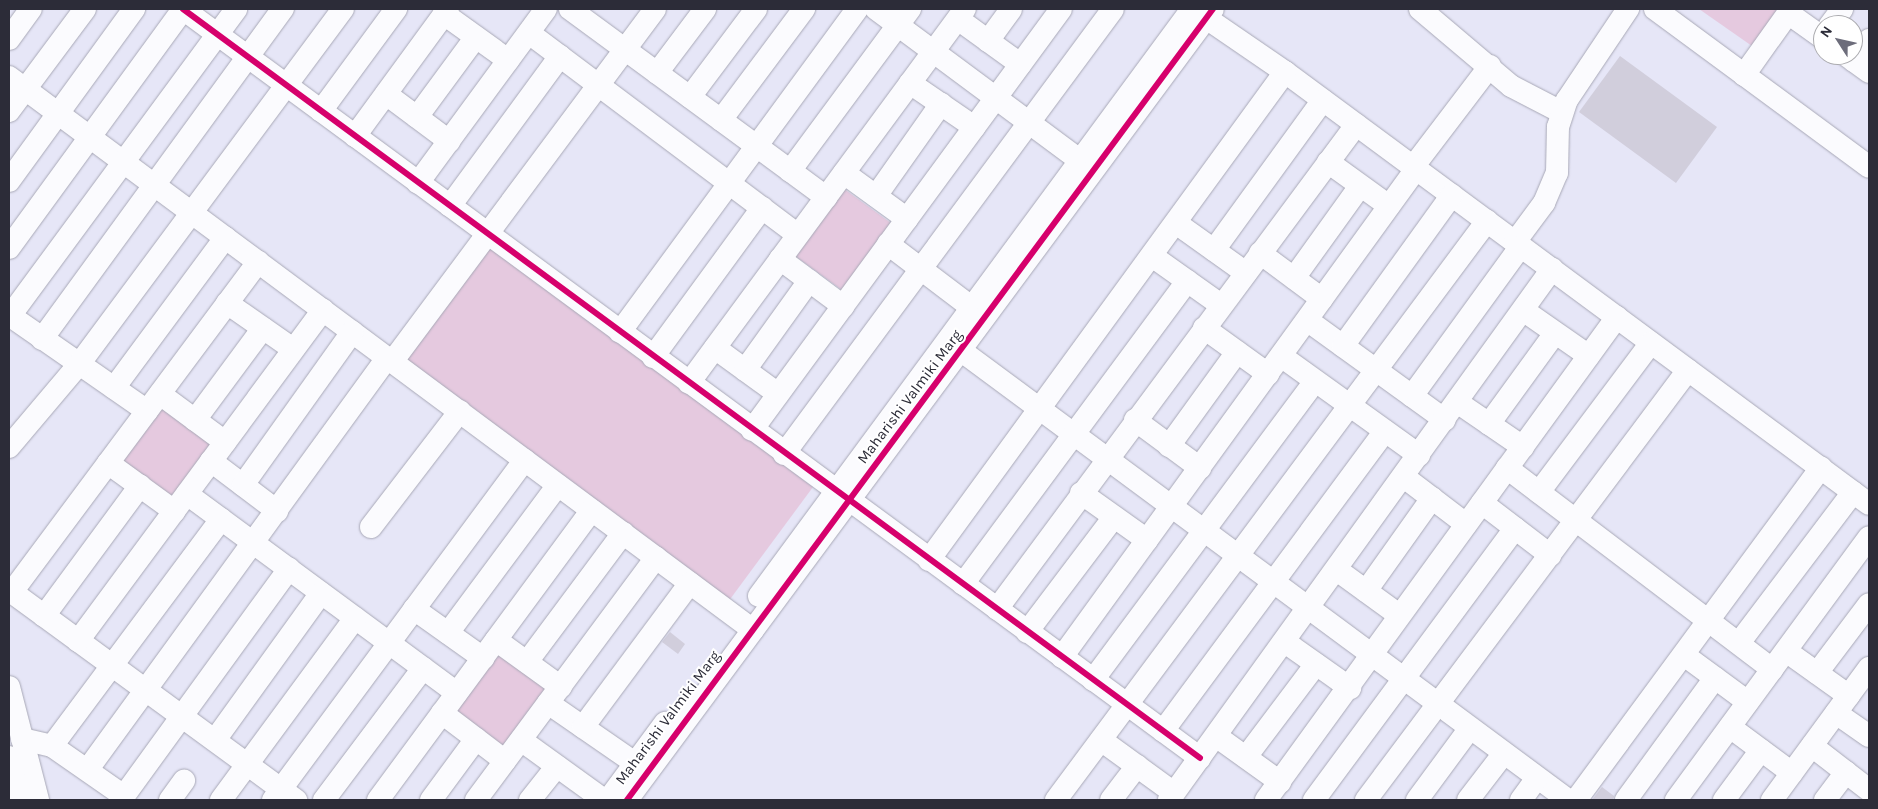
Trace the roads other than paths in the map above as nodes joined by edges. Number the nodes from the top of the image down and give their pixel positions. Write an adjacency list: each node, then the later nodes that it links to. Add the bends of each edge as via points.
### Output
1 (31, 9): 33 (street)
2 (85, 9): 47 (street)
3 (134, 9): 59 (street)
4 (183, 9): 31 (street); 66 (street)
5 (236, 9): 31 (street)
6 (283, 9): 40 (street)
7 (343, 9): 49 (street)
8 (396, 9): 57 (street)
9 (546, 9): 30 (street)
10 (570, 9): 27 (street)
11 (655, 9): 36 (street)
12 (705, 9): 45 (street)
13 (756, 9): 52 (street)
14 (804, 9): 61 (street)
15 (857, 9): 68 (street)
16 (876, 9): 28 (street)
17 (1011, 9): 35 (street)
18 (1062, 9): 42 (street)
19 (1113, 9): 62 (street)
20 (1420, 9): 43 (street)
21 (1628, 9): 58 (street, via 1574,84)
22 (1654, 9): 46 (street)
23 (1789, 11): 29 (street); 46 (street)
24 (446, 12): 32 (street); 51 (street)
25 (1203, 12): 44 (street); 71 (street, Maharishi Valmiki Marg)
26 (962, 14): 35 (street); 37 (street)
27 (594, 16): 36 (street)
28 (904, 17): 37 (street); 74 (street)
29 (1813, 26)
30 (529, 32): 39 (street); 41 (street)
31 (217, 34): 40 (street); 69 (street)
32 (476, 38): 41 (street); 60 (street)
33 (9, 39)
34 (1869, 40): 38 (street)
35 (988, 41): 42 (street)
36 (625, 49): 45 (street); 50 (street)
37 (934, 52): 48 (street); 53 (street)
38 (1863, 52)
39 (560, 56): 50 (street); 84 (street)
40 (248, 57): 49 (street); 79 (street)
41 (508, 60): 67 (street)
42 (1020, 64): 53 (street)
43 (1490, 66): 58 (street, via 1525,96); 73 (street)
44 (1285, 72): 54 (street); 90 (street)
45 (658, 74): 52 (street)
46 (1744, 75): 72 (street)
47 (17, 83): 56 (street); 59 (street)
48 (910, 83): 55 (street); 75 (street)
49 (286, 85): 57 (street); 87 (street)
50 (598, 85): 78 (street); 91 (street)
51 (386, 94): 60 (street); 65 (street)
52 (690, 97): 61 (street)
53 (996, 98): 62 (street); 64 (street)
54 (1323, 100): 63 (street); 97 (street)
55 (941, 104): 64 (street); 82 (street)
56 (9, 111)
57 (321, 111): 65 (street)
58 (1561, 112): 95 (street, via 1557,173 1544,203)
59 (57, 113): 66 (street); 76 (street)
60 (417, 117): 67 (street)
61 (721, 120): 68 (street)
62 (1028, 121): 71 (street); 102 (street)
63 (1356, 125): 70 (street); 73 (street)
64 (974, 127): 88 (street)
65 (355, 136): 77 (street)
66 (89, 137): 69 (street); 96 (street)
67 (449, 141): 77 (street)
68 (756, 146): 74 (street); 78 (street)
69 (123, 162): 79 (street); 115 (street)
70 (1328, 162): 80 (street); 98 (street)
71 (1086, 165): 112 (street, Maharishi Valmiki Marg); 125 (street, Maharishi Valmiki Marg)
72 (1869, 167)
73 (1415, 168): 81 (street); 85 (street)
74 (790, 171): 83 (street)
75 (844, 173): 82 (street); 83 (street)
76 (9, 181)
77 (418, 183): 84 (street)
78 (729, 183): 86 (street); 121 (street)
79 (154, 184): 87 (street); 123 (street)
80 (1360, 186): 85 (street); 105 (street)
81 (1452, 195): 89 (street); 126 (street)
82 (876, 196): 88 (street)
83 (826, 197): 92 (street)
84 (450, 206): 91 (street)
85 (1390, 206): 108 (street)
86 (762, 208): 92 (street); 130 (street)
87 (193, 214): 93 (street); 133 (street)
88 (907, 219): 94 (street)
89 (1487, 221): 95 (street); 137 (street)
90 (1176, 223): 97 (street); 99 (street)
91 (487, 233): 121 (street); 132 (street)
92 (798, 235): 100 (street)
93 (225, 238): 101 (street); 140 (street)
94 (888, 244): 102 (street); 111 (street)
95 (1518, 244): 103 (street); 142 (street)
96 (9, 248)
97 (1214, 250): 104 (street)
98 (1260, 254): 104 (street); 105 (street)
99 (1152, 256): 107 (street); 145 (street)
100 (780, 259): 106 (street); 127 (street)
101 (258, 262): 109 (street); 113 (street)
102 (920, 269): 112 (street); 158 (street)
103 (1552, 269): 114 (street); 116 (street)
104 (1246, 273): 110 (street)
105 (1294, 278): 108 (street)
106 (809, 281): 111 (street); 135 (street)
107 (1187, 281): 110 (street); 153 (street)
108 (1322, 299): 117 (street)
109 (227, 303): 118 (street); 143 (street)
110 (1221, 305): 119 (street)
111 (843, 306): 141 (street)
112 (971, 308): 125 (street, Maharishi Valmiki Marg)
113 (322, 310): 120 (street); 128 (street)
114 (1523, 310): 122 (street); 147 (street)
115 (9, 316): 123 (street)
116 (1617, 317): 124 (street); 131 (street)
117 (1307, 320): 126 (street); 134 (street)
118 (263, 328): 128 (street); 148 (street)
119 (1204, 328): 129 (street); 149 (street)
120 (352, 332): 132 (street); 168 (street)
121 (620, 332): 130 (street)
122 (1555, 333): 131 (street); 150 (street)
123 (42, 339): 133 (street)
124 (1651, 342): 136 (street); 171 (street)
125 (954, 345): 145 (street); 173 (street, Maharishi Valmiki Marg)
126 (1343, 346): 137 (street)
127 (714, 348): 135 (street); 139 (street)
128 (293, 350): 154 (street)
129 (1237, 352): 134 (street); 155 (street)
130 (653, 356): 139 (street)
131 (1589, 356): 157 (street)
132 (390, 360): 146 (street); 180 (street)
133 (80, 363): 140 (street); 156 (street)
134 (1274, 365): 138 (street); 164 (street)
135 (745, 370): 141 (street)
136 (1688, 370): 166 (street); 183 (street)
137 (1377, 371): 142 (street); 144 (street)
138 (1315, 381): 144 (street); 187 (street)
139 (688, 383): 151 (street)
140 (114, 388): 143 (street)
141 (778, 394): 151 (street)
142 (1412, 396): 147 (street)
143 (153, 403): 148 (street); 163 (street)
144 (1352, 407): 152 (street); 193 (street)
145 (1041, 410): 153 (street); 195 (street)
146 (460, 411): 161 (street); 185 (street)
147 (1451, 411): 150 (street); 159 (street)
148 (195, 420): 154 (street)
149 (1135, 420): 155 (street); 160 (street)
150 (1489, 424): 157 (street)
151 (752, 430): 158 (street)
152 (1385, 431): 159 (street); 200 (street)
153 (1074, 435): 160 (street); 201 (street)
154 (225, 442): 162 (street)
155 (1169, 446): 164 (street)
156 (9, 447)
157 (1523, 447): 165 (street)
158 (784, 454): 173 (street)
159 (1419, 455): 167 (street)
160 (1107, 459): 172 (street); 178 (street)
161 (525, 460): 169 (street); 206 (street)
162 (211, 461): 168 (street); 176 (street)
163 (108, 463): 170 (street); 202 (street)
164 (1200, 468): 178 (street)
165 (1507, 468): 171 (street); 177 (street)
166 (1821, 468): 175 (street); 212 (street)
167 (1404, 477): 174 (street); 198 (street)
168 (243, 485): 180 (street)
169 (558, 485): 179 (street); 215 (street)
170 (140, 486): 176 (street); 210 (street)
171 (1539, 492): 183 (street)
172 (1081, 493): 181 (street); 207 (street)
173 (842, 496): 195 (street); 213 (street, Maharishi Valmiki Marg)
174 (1432, 498): 184 (street); 203 (street)
175 (1861, 498): 220 (street)
176 (181, 502): 182 (street); 217 (street)
177 (1482, 503): 184 (street); 186 (street)
178 (1172, 507): 187 (street); 190 (street)
179 (592, 510): 188 (street); 216 (street)
180 (277, 511): 191 (street)
181 (1114, 517): 190 (street); 214 (street)
182 (221, 519): 191 (street); 228 (street)
183 (1577, 519): 192 (street); 212 (street)
184 (1466, 524): 209 (street)
185 (371, 527)
186 (1515, 528): 192 (street); 233 (street)
187 (1204, 531): 193 (street); 235 (street)
188 (623, 533): 194 (street); 226 (street)
189 (1869, 537): 196 (street)
190 (1147, 540): 223 (street)
191 (254, 543): 197 (street); 238 (street)
192 (1550, 555): 243 (street)
193 (1239, 556): 200 (street); 242 (street)
194 (656, 558): 199 (street); 240 (street)
195 (929, 560): 201 (street)
196 (1862, 561): 221 (street)
197 (289, 568): 204 (street); 246 (street)
198 (1337, 570): 203 (street); 208 (street)
199 (690, 583): 213 (street); 247 (street)
200 (1275, 583): 208 (street); 250 (street)
201 (963, 584): 207 (street)
202 (10, 591): 210 (street)
203 (1366, 591): 209 (street)
204 (321, 593): 211 (street); 255 (street)
205 (1869, 604): 232 (street)
206 (414, 609): 215 (street); 219 (street)
207 (997, 609): 214 (street)
208 (1309, 609): 218 (street); 224 (street)
209 (1399, 615): 224 (street)
210 (44, 616): 217 (street)
211 (355, 618): 219 (street); 267 (street)
212 (1709, 620): 220 (street); 222 (street)
213 (747, 625): 266 (street, Maharishi Valmiki Marg); 280 (street, Maharishi Valmiki Marg)
214 (1027, 632): 223 (street)
215 (448, 633): 225 (street)
216 (496, 640): 225 (street); 226 (street)
217 (78, 641): 228 (street)
218 (1285, 642): 227 (street); 251 (street)
219 (389, 643): 229 (street); 277 (street)
220 (1738, 643): 231 (street)
221 (1786, 651): 231 (street); 232 (street)
222 (1684, 655): 234 (street); 299 (street)
223 (1062, 656): 235 (street)
224 (1374, 656): 233 (street); 237 (street)
225 (483, 658): 239 (street)
226 (527, 662): 240 (street)
227 (1316, 664): 237 (street); 263 (street)
228 (112, 665): 238 (street); 258 (street)
229 (423, 668): 239 (street); 285 (street)
230 (1869, 668): 244 (street)
231 (1772, 669): 241 (street)
232 (1817, 673): 244 (street)
233 (1402, 677): 243 (street); 293 (street)
234 (1715, 678): 241 (street); 300 (street)
235 (1093, 680): 242 (street)
236 (9, 687): 253 (street)
237 (1350, 688): 275 (street)
238 (147, 691): 246 (street); 270 (street)
239 (457, 693): 245 (street)
240 (554, 695): 247 (street); 256 (street)
241 (1748, 702): 248 (street)
242 (1127, 704): 250 (street); 257 (street)
243 (1438, 704): 249 (street); 294 (street)
244 (1843, 704): 252 (street); 259 (street)
245 (442, 713): 254 (street); 286 (street)
246 (181, 717): 255 (street); 279 (street)
247 (583, 727): 266 (street)
248 (1730, 727): 260 (street); 301 (street)
249 (1470, 728): 261 (street); 295 (street)
250 (1163, 731): 264 (street)
251 (1216, 736): 263 (street); 264 (street)
252 (1869, 736)
253 (22, 739): 258 (street); 282 (street)
254 (476, 739): 265 (street); 287 (street)
255 (215, 740): 267 (street)
256 (521, 740): 265 (street); 268 (street)
257 (1101, 740): 269 (street); 290 (street)
258 (52, 746): 270 (street)
259 (1812, 746): 271 (street); 272 (street)
260 (1761, 750): 272 (street); 302 (street)
261 (1504, 753): 273 (street); 296 (street)
262 (9, 757): 281 (street)
263 (1246, 757): 275 (street)
264 (1200, 758): 278 (street)
265 (506, 761): 288 (street)
266 (635, 763): 280 (street, Maharishi Valmiki Marg)
267 (248, 764): 277 (street); 284 (street)
268 (557, 766): 280 (street); 289 (street)
269 (1137, 766): 278 (street); 291 (street)
270 (88, 769): 279 (street)
271 (1846, 772): 276 (street); 304 (street)
272 (1792, 773): 303 (street)
273 (1537, 778): 297 (street); 298 (street)
274 (184, 781): 283 (street)
275 (1280, 782): 292 (street)
276 (1869, 790)
277 (283, 797)
278 (1171, 797)
279 (123, 798)
280 (618, 798)
281 (20, 800)
282 (38, 800)
283 (170, 800)
284 (221, 800)
285 (324, 800)
286 (378, 800)
287 (432, 800)
288 (476, 800)
289 (530, 800)
290 (1056, 800)
291 (1111, 800)
292 (1266, 800)
293 (1314, 800)
294 (1366, 800)
295 (1417, 800)
296 (1468, 800)
297 (1521, 800)
298 (1568, 800)
299 (1576, 800)
300 (1626, 800)
301 (1676, 800)
302 (1724, 800)
303 (1772, 800)
304 (1825, 800)

